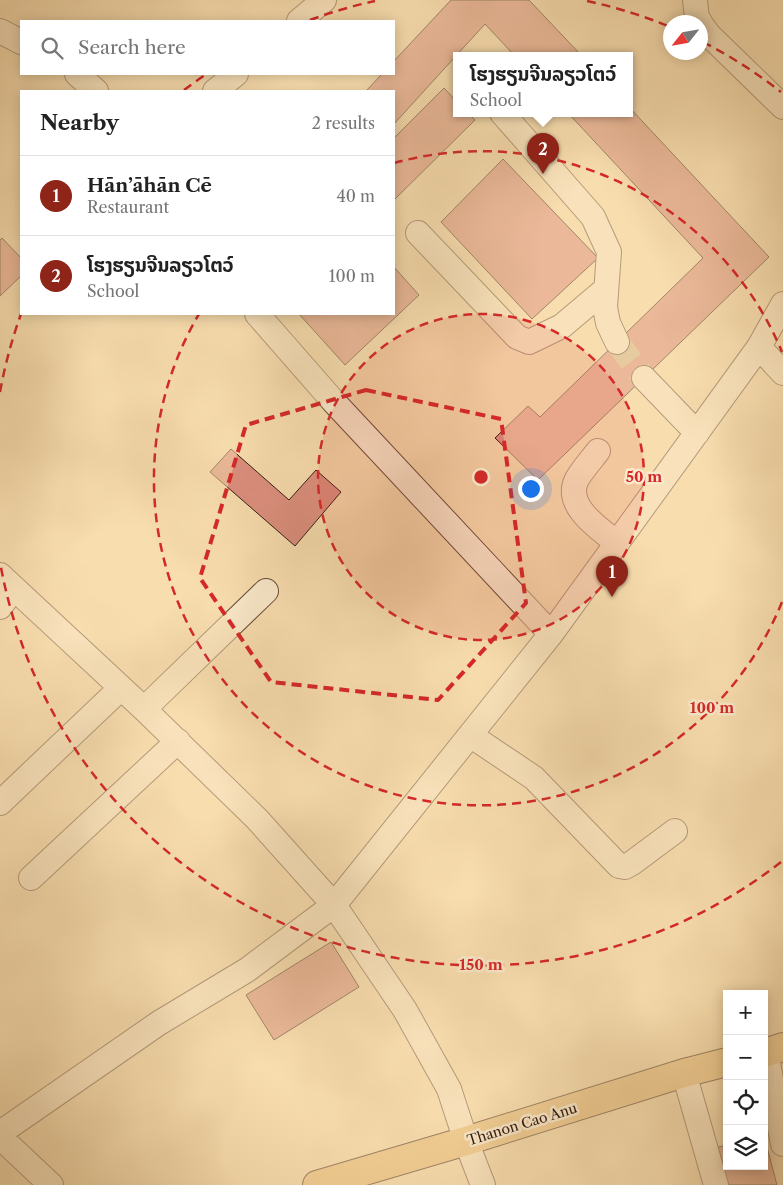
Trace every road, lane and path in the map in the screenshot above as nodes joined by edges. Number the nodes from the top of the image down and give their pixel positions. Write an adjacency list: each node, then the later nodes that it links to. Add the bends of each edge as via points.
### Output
1 (324, 0): 4 (street)
2 (695, 0): 3 (street)
3 (697, 15)
4 (300, 20)
5 (0, 31): 7 (street)
6 (708, 34): 12 (street)
7 (20, 41)
8 (78, 75): 10 (street)
9 (235, 75): 11 (street)
10 (95, 90)
11 (215, 90)
12 (783, 107)
13 (506, 117): 15 (street, via 594,217 609,252)
14 (418, 233): 15 (street, via 517,338 529,342 562,326)
15 (606, 289): 18 (street, via 608,323)
16 (783, 304): 19 (street)
17 (258, 315): 28 (street, via 334,402)
18 (617, 342)
19 (759, 346): 20 (street); 22 (street)
20 (783, 373)
21 (644, 378): 22 (street)
22 (696, 433): 24 (street)
23 (598, 451): 24 (street, via 576,480 574,494 584,515)
24 (617, 543): 28 (street)
25 (7, 582): 27 (street); 29 (street)
26 (266, 591): 30 (street)
27 (0, 608)
28 (551, 634): 31 (street)
29 (121, 688): 30 (street); 33 (street)
30 (144, 709): 32 (street)
31 (470, 735): 34 (street, via 534,778 619,866 632,863); 36 (street)
32 (178, 741): 35 (street); 36 (street, via 257,819)
33 (0, 803)
34 (675, 831)
35 (31, 878)
36 (334, 906): 40 (street, via 247,970 158,1023); 42 (street, via 410,1019 449,1089)
37 (771, 1051): 43 (street)
38 (723, 1063): 39 (main road, Thanon Cao Anu)
39 (684, 1073): 42 (main road, Thanon Cao Anu); 47 (street)
40 (0, 1133)
41 (0, 1137): 44 (street)
42 (466, 1141): 45 (main road, Thanon Cao Anu); 46 (street)
43 (783, 1144)
44 (50, 1185)
45 (317, 1185)
46 (483, 1185)
47 (716, 1185)

